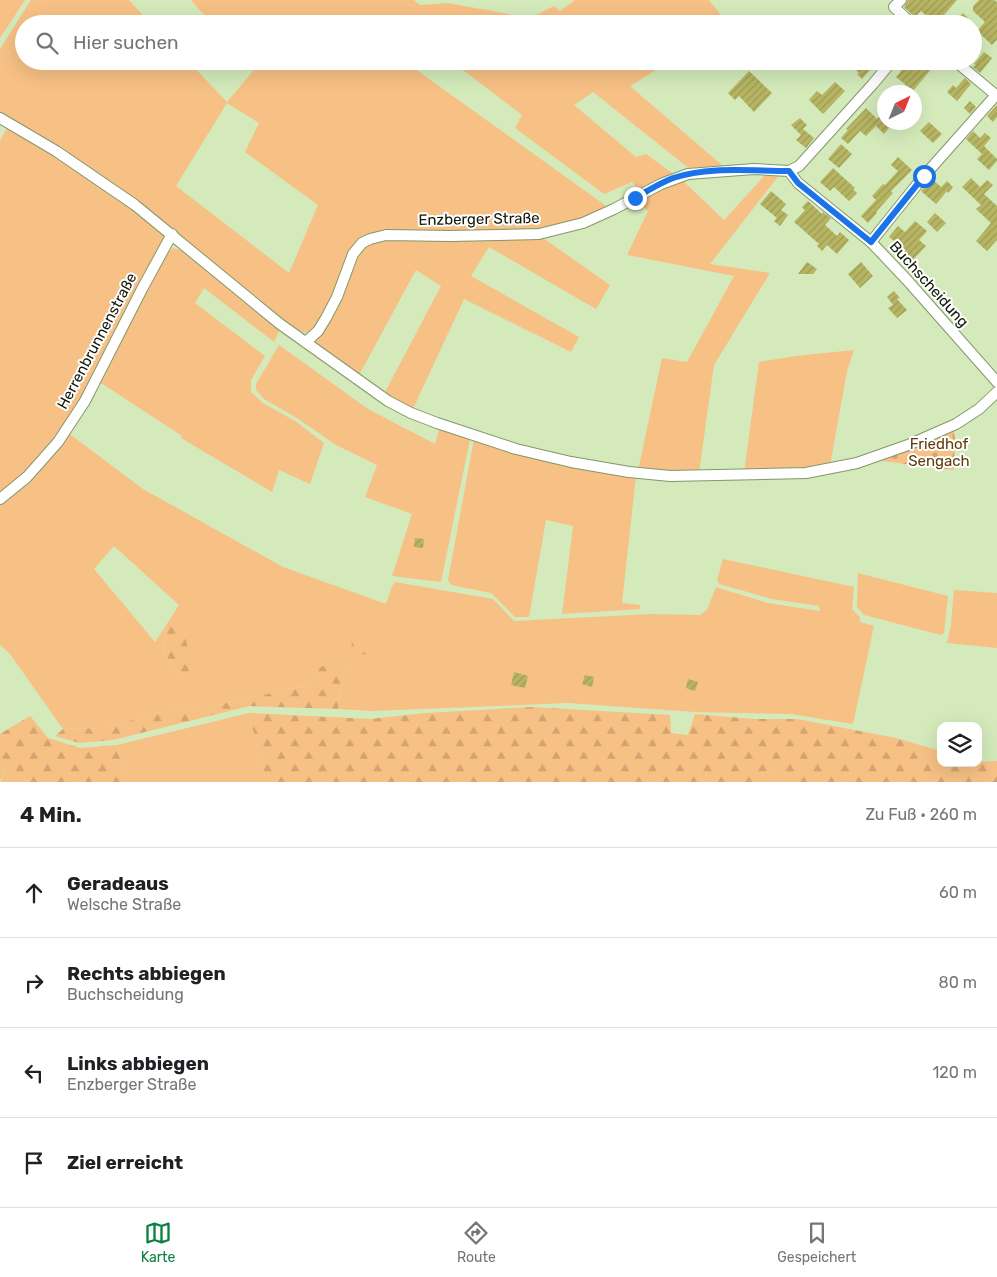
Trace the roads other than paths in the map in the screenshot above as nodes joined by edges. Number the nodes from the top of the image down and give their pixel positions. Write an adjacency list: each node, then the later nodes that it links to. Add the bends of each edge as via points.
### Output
1 (897, 4): 2 (street)
2 (905, 15)
3 (885, 70): 7 (street, via 799,166)
4 (966, 70): 5 (street)
5 (996, 96): 9 (street, via 924,176)
6 (0, 118): 8 (street, via 89,172)
7 (789, 171): 9 (street, Buchscheidung, via 798,183); 10 (street, Enzberger Straße, via 754,169 681,176 583,223 539,234 386,235 370,238 353,254 326,318)
8 (172, 234): 10 (street); 13 (street, Herrenbrunnenstraße, via 80,409 58,442 27,477)
9 (871, 242): 11 (street, Buchscheidung)
10 (306, 342): 12 (street, via 388,401 437,423 571,462 670,476 806,473 857,464 956,424)
11 (997, 382)
12 (997, 392)
13 (0, 499)

